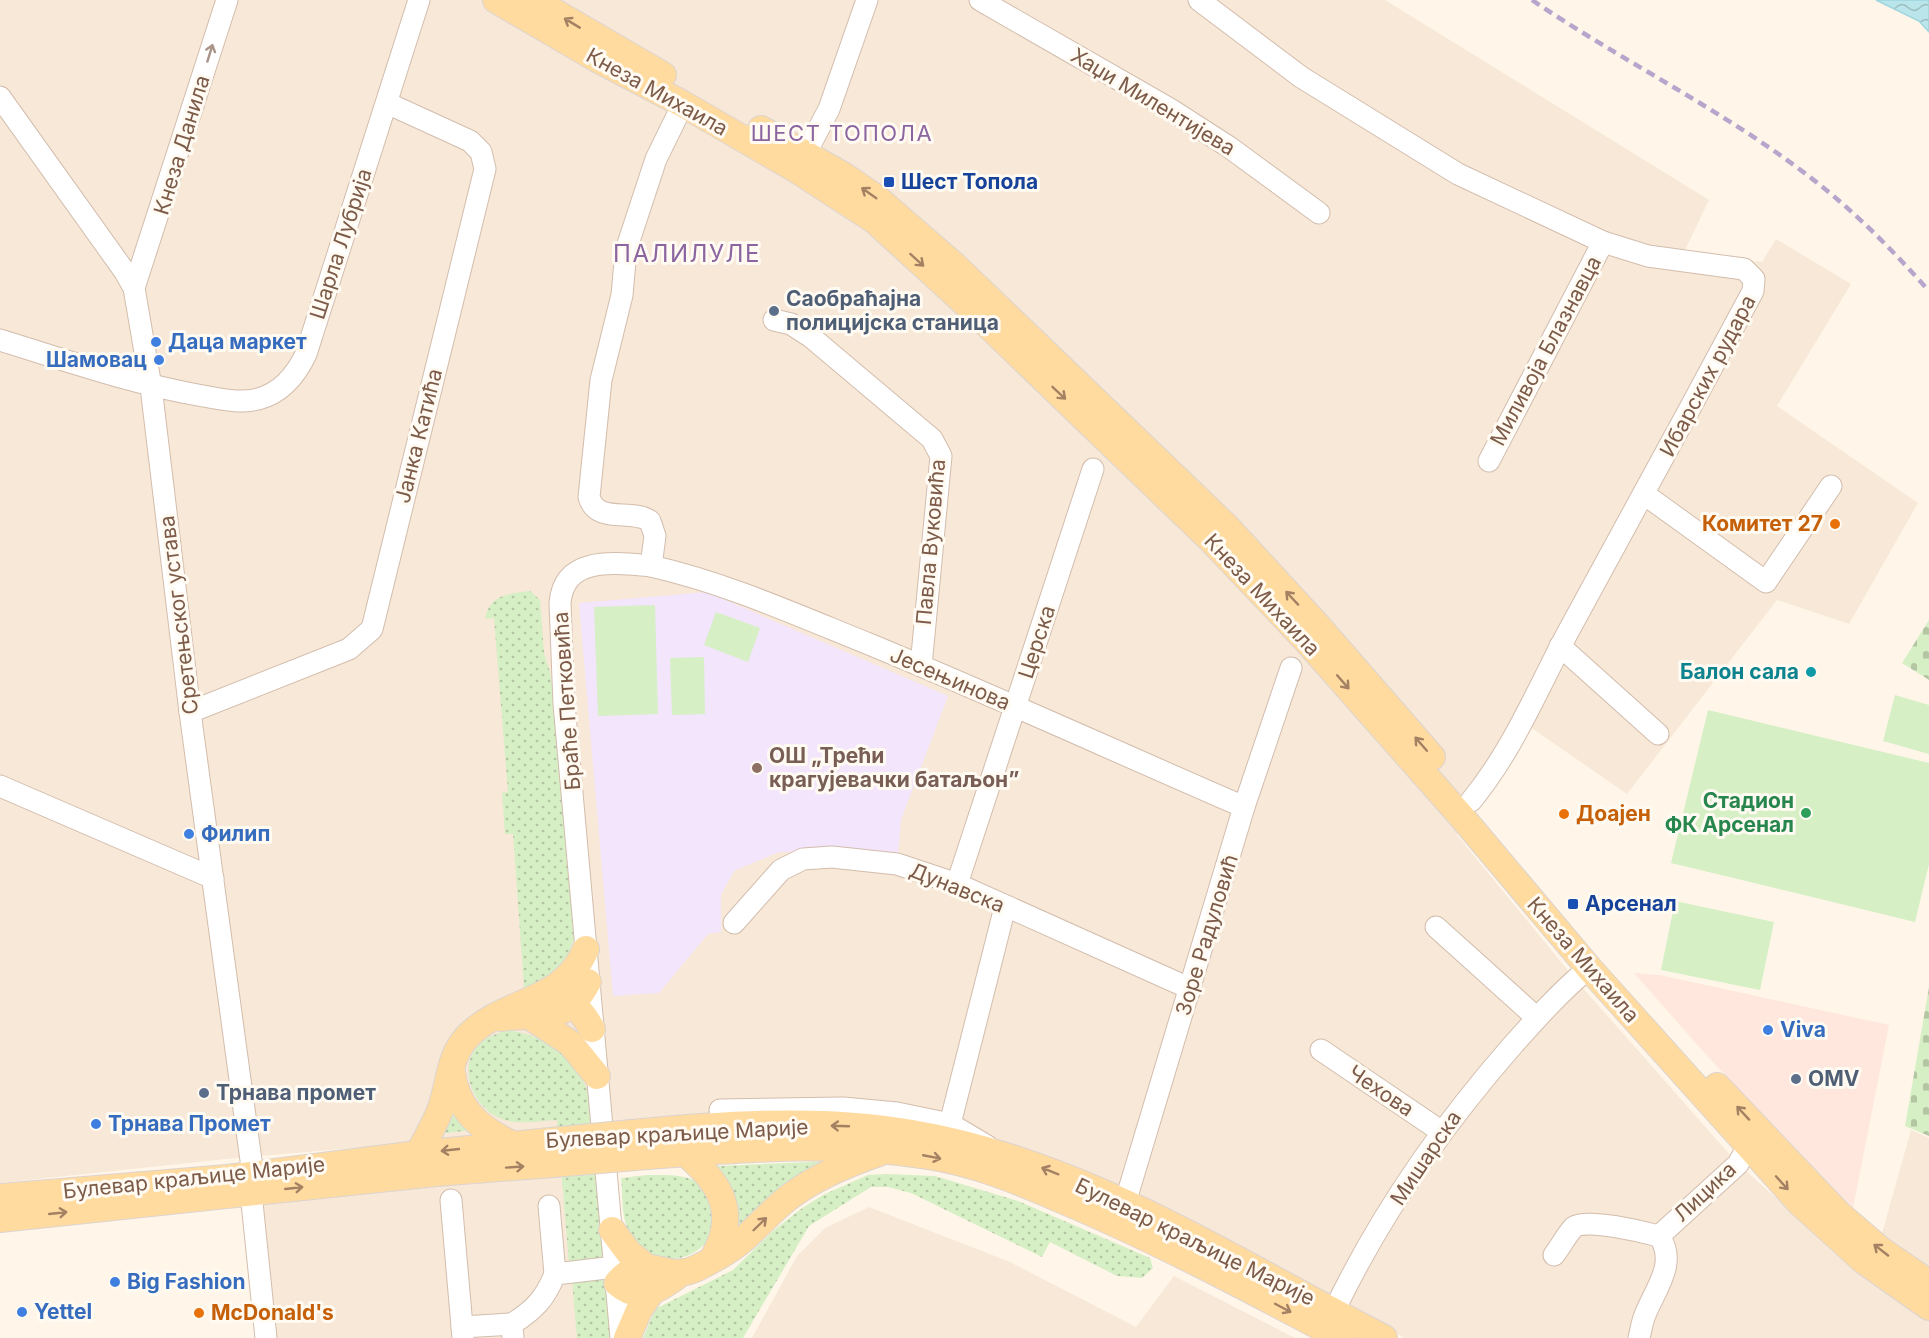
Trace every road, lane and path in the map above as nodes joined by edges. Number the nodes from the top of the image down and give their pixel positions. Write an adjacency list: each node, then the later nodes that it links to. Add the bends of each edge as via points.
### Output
1 (227, 0): 14 (street, Кнеза Данила, one-way to 1)
2 (419, 0): 9 (street, Шарла Лубрија)
3 (496, 0): 10 (main road, Кнеза Михаила)
4 (534, 0): 11 (main road, Кнеза Михаила, one-way to 4)
5 (867, 0): 11 (street, via 829,109)
6 (980, 0): 12 (street, Хаџи Милентијева, via 1170,109)
7 (1199, 0): 13 (street, Ибарских рудара, via 1301,78 1458,174)
8 (0, 97): 14 (street, Сретењског устава)
9 (387, 103): 17 (street, Шарла Лубрија, via 298,371 279,390 249,401); 27 (street, Јанка Катића, via 470,141 481,152 485,169 372,629 349,649)
10 (683, 104): 11 (main road, Кнеза Михаила); 22 (street, via 656,159 626,250 622,296 601,380 589,497 594,508 604,514 635,515 650,521 655,536)
11 (802, 162): 30 (main road, Кнеза Михаила, one-way to 11, via 1219,519 915,230 843,175); 38 (main road, Кнеза Михаила, one-way to 38, via 874,220 967,305 1212,541 1304,638)
12 (1319, 213)
13 (1603, 242): 18 (street, Миливоја Блазнавца); 21 (street, Ибарских рудара, via 1648,256 1744,269 1755,282)
14 (134, 288): 17 (street, Сретењског устава)
15 (774, 320): 24 (street, Павла Вуковића, via 791,324 811,337 938,448 941,456)
16 (0, 340): 17 (street, Шарла Лубрија)
17 (151, 387): 27 (street, Сретењског устава)
18 (1489, 461)
19 (1093, 469): 26 (street, Церска)
20 (1830, 486): 21 (street, via 1766,582)
21 (1644, 494): 23 (street, Ибарских рудара)
22 (651, 566): 24 (street, Јесењинова, via 778,607); 37 (street, Браће Петковића, via 605,562 593,565 574,575 561,592 564,704)
23 (1560, 646): 28 (street); 30 (street, Ибарских рудара, via 1497,768)
24 (921, 666): 26 (street, Јесењинова)
25 (1291, 668): 31 (street, Зоре Радуловић)
26 (1015, 708): 31 (street, Јесењинова); 33 (street, Церска)
27 (190, 712): 32 (street, Сретењског устава)
28 (1658, 734)
29 (0, 786): 32 (street)
30 (1471, 801): 73 (main road, Кнеза Михаила, one-way to 30, via 1881,1250 1812,1188 1656,1018)
31 (1244, 807): 40 (street, Зоре Радуловић)
32 (213, 878): 59 (street, Сретењског устава)
33 (957, 884): 34 (street, Дунавска); 35 (street, Дунавска, via 897,864 832,857 803,859 781,870)
34 (1005, 907): 40 (street, Дунавска); 49 (street)
35 (734, 923)
36 (1436, 927): 43 (street)
37 (586, 949): 39 (street, Браће Петковића); 42 (main road, via 566,979)
38 (1589, 968): 43 (street, Мишарска); 53 (main road, Кнеза Михаила)
39 (588, 982): 41 (main road); 44 (street, Браће Петковића)
40 (1191, 989): 62 (street, Зоре Радуловић)
41 (573, 1004): 42 (main road, via 552,1015); 44 (main road)
42 (531, 1009): 46 (main road, via 491,1020 468,1036); 47 (main road, via 570,1043)
43 (1537, 1018): 50 (street, Мишарска)
44 (592, 1029): 47 (street, Браће Петковића)
45 (1320, 1050): 50 (street, Чехова)
46 (452, 1063): 51 (main road, via 457,1095 470,1116 486,1131); 57 (main road, via 439,1113)
47 (597, 1076): 65 (street, Браће Петковића)
48 (720, 1110): 49 (street, via 843,1108 897,1113)
49 (950, 1124): 58 (street)
50 (1442, 1132): 76 (street, Мишарска, via 1413,1171)
51 (512, 1144): 55 (main road, Булевар краљице Марије); 57 (main road, Булевар краљице Марије, one-way to 57)
52 (633, 1145): 55 (main road, Булевар краљице Марије, bridge); 56 (main road, Булевар краљице Марије); 58 (main road, Булевар краљице Марије, one-way to 52, via 910,1132 846,1126 765,1125)
53 (1748, 1146): 66 (street, Лицика, via 1738,1164); 75 (main road, Кнеза Михаила, one-way to 75, via 1800,1203 1846,1245)
54 (888, 1150): 56 (main road, Булевар краљице Марије, via 802,1146); 68 (main road, one-way to 54, via 738,1244 798,1190 846,1165); 82 (main road, Булевар краљице Марије, one-way to 82, via 931,1156 1003,1176 1093,1212 1224,1275)
55 (552, 1153): 59 (main road, Булевар краљице Марије, one-way to 55)
56 (685, 1153): 68 (main road, via 706,1170 725,1208 724,1231)
57 (418, 1154): 59 (main road, Булевар краљице Марије)
58 (1003, 1155): 62 (main road, Булевар краљице Марије, one-way to 58)
59 (252, 1184): 60 (main road, Булевар краљице Марије); 64 (main road, Булевар краљице Марије, one-way to 59); 79 (street, Сретењског устава)
60 (0, 1197)
61 (451, 1200): 78 (street)
62 (1125, 1203): 76 (main road, Булевар краљице Марије)
63 (549, 1206): 71 (street)
64 (0, 1219)
65 (612, 1230): 69 (main road); 72 (street, Браће Петковића)
66 (1659, 1236): 67 (street, Лицика, via 1581,1224); 84 (street, Лицика, via 1668,1260)
67 (1554, 1254)
68 (713, 1258): 70 (main road)
69 (644, 1265): 70 (main road); 72 (main road)
70 (682, 1272): 74 (main road)
71 (555, 1274): 72 (street); 77 (street, via 535,1310)
72 (616, 1275): 74 (main road, via 631,1291); 80 (street, Браће Петковића)
73 (1929, 1283)
74 (650, 1294): 81 (main road)
75 (1929, 1307)
76 (1334, 1311): 83 (main road, Булевар краљице Марије)
77 (512, 1331): 78 (street)
78 (463, 1333)
79 (266, 1338)
80 (621, 1338)
81 (627, 1338)
82 (1341, 1338)
83 (1384, 1338)
84 (1639, 1338)

